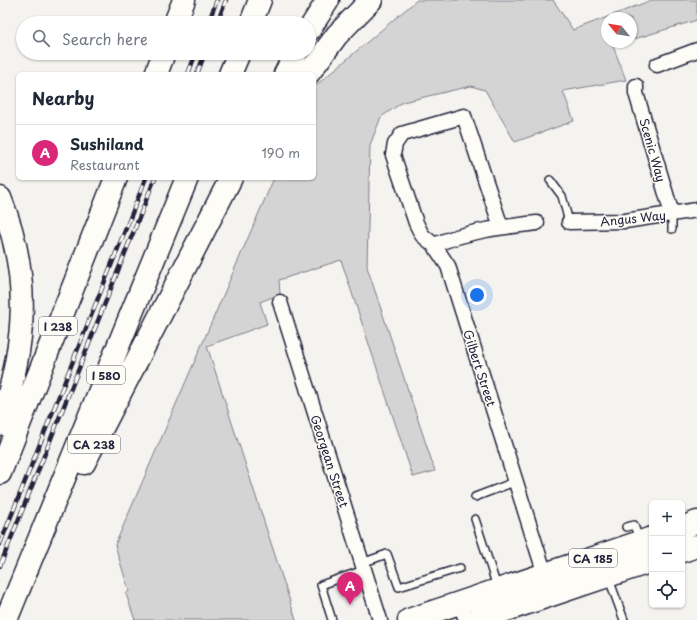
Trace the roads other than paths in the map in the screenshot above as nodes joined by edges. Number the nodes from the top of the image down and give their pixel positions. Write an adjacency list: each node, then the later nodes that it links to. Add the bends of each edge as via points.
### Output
1 (171, 0): 6 (main road)
2 (184, 0): 7 (main road)
3 (260, 0): 8 (main road)
4 (328, 0): 9 (main road)
5 (371, 0): 20 (main road, via 337,35)
6 (166, 16)
7 (178, 16)
8 (254, 16)
9 (316, 19)
10 (697, 50): 15 (street)
11 (153, 60): 16 (main road)
12 (161, 60): 17 (main road)
13 (235, 60): 18 (main road)
14 (292, 60): 19 (main road)
15 (657, 65)
16 (150, 72)
17 (157, 72)
18 (231, 72)
19 (286, 72)
20 (309, 72)
21 (636, 86): 29 (street, Scenic Way)
22 (115, 180): 38 (main road, I 238)
23 (186, 180): 50 (main road, I 580)
24 (230, 180): 36 (main road)
25 (242, 180): 36 (main road, CA 238)
26 (550, 180): 30 (lane, via 562,196)
27 (0, 198): 37 (main road, via 17,252 23,309 18,359)
28 (697, 210): 29 (street, Angus Way)
29 (672, 214): 30 (street, Angus Way, via 625,221); 33 (lane)
30 (569, 222)
31 (537, 223): 32 (street)
32 (502, 227): 34 (street, via 480,230); 34 (street, Gilbert Street, via 464,116 402,134 395,144 393,155 416,222 422,234)
33 (672, 229)
34 (434, 245): 39 (street, Gilbert Street, via 448,266)
35 (280, 302): 48 (street, Georgean Street)
36 (160, 314): 50 (main road, CA 238)
37 (0, 424)
38 (0, 473)
39 (516, 481): 40 (lane); 51 (street, Gilbert Street)
40 (475, 497)
41 (475, 519): 53 (lane)
42 (697, 522): 43 (main road)
43 (685, 527)
44 (639, 536): 51 (main road, CA 185)
45 (697, 546): 46 (main road)
46 (685, 550)
47 (649, 562): 52 (main road, CA 185)
48 (363, 566): 49 (lane, via 387,554 399,587); 57 (lane, via 321,585); 58 (street, Georgean Street)
49 (460, 568)
50 (26, 572): 56 (main road)
51 (545, 575): 53 (main road, CA 185); 54 (street, Gilbert Street)
52 (608, 576): 54 (main road, CA 185); 61 (lane)
53 (498, 589): 55 (main road, CA 185)
54 (551, 595): 60 (main road, CA 185)
55 (463, 611): 59 (main road, CA 185)
56 (6, 620)
57 (332, 620)
58 (380, 620)
59 (408, 620)
60 (477, 620)
61 (624, 620)

